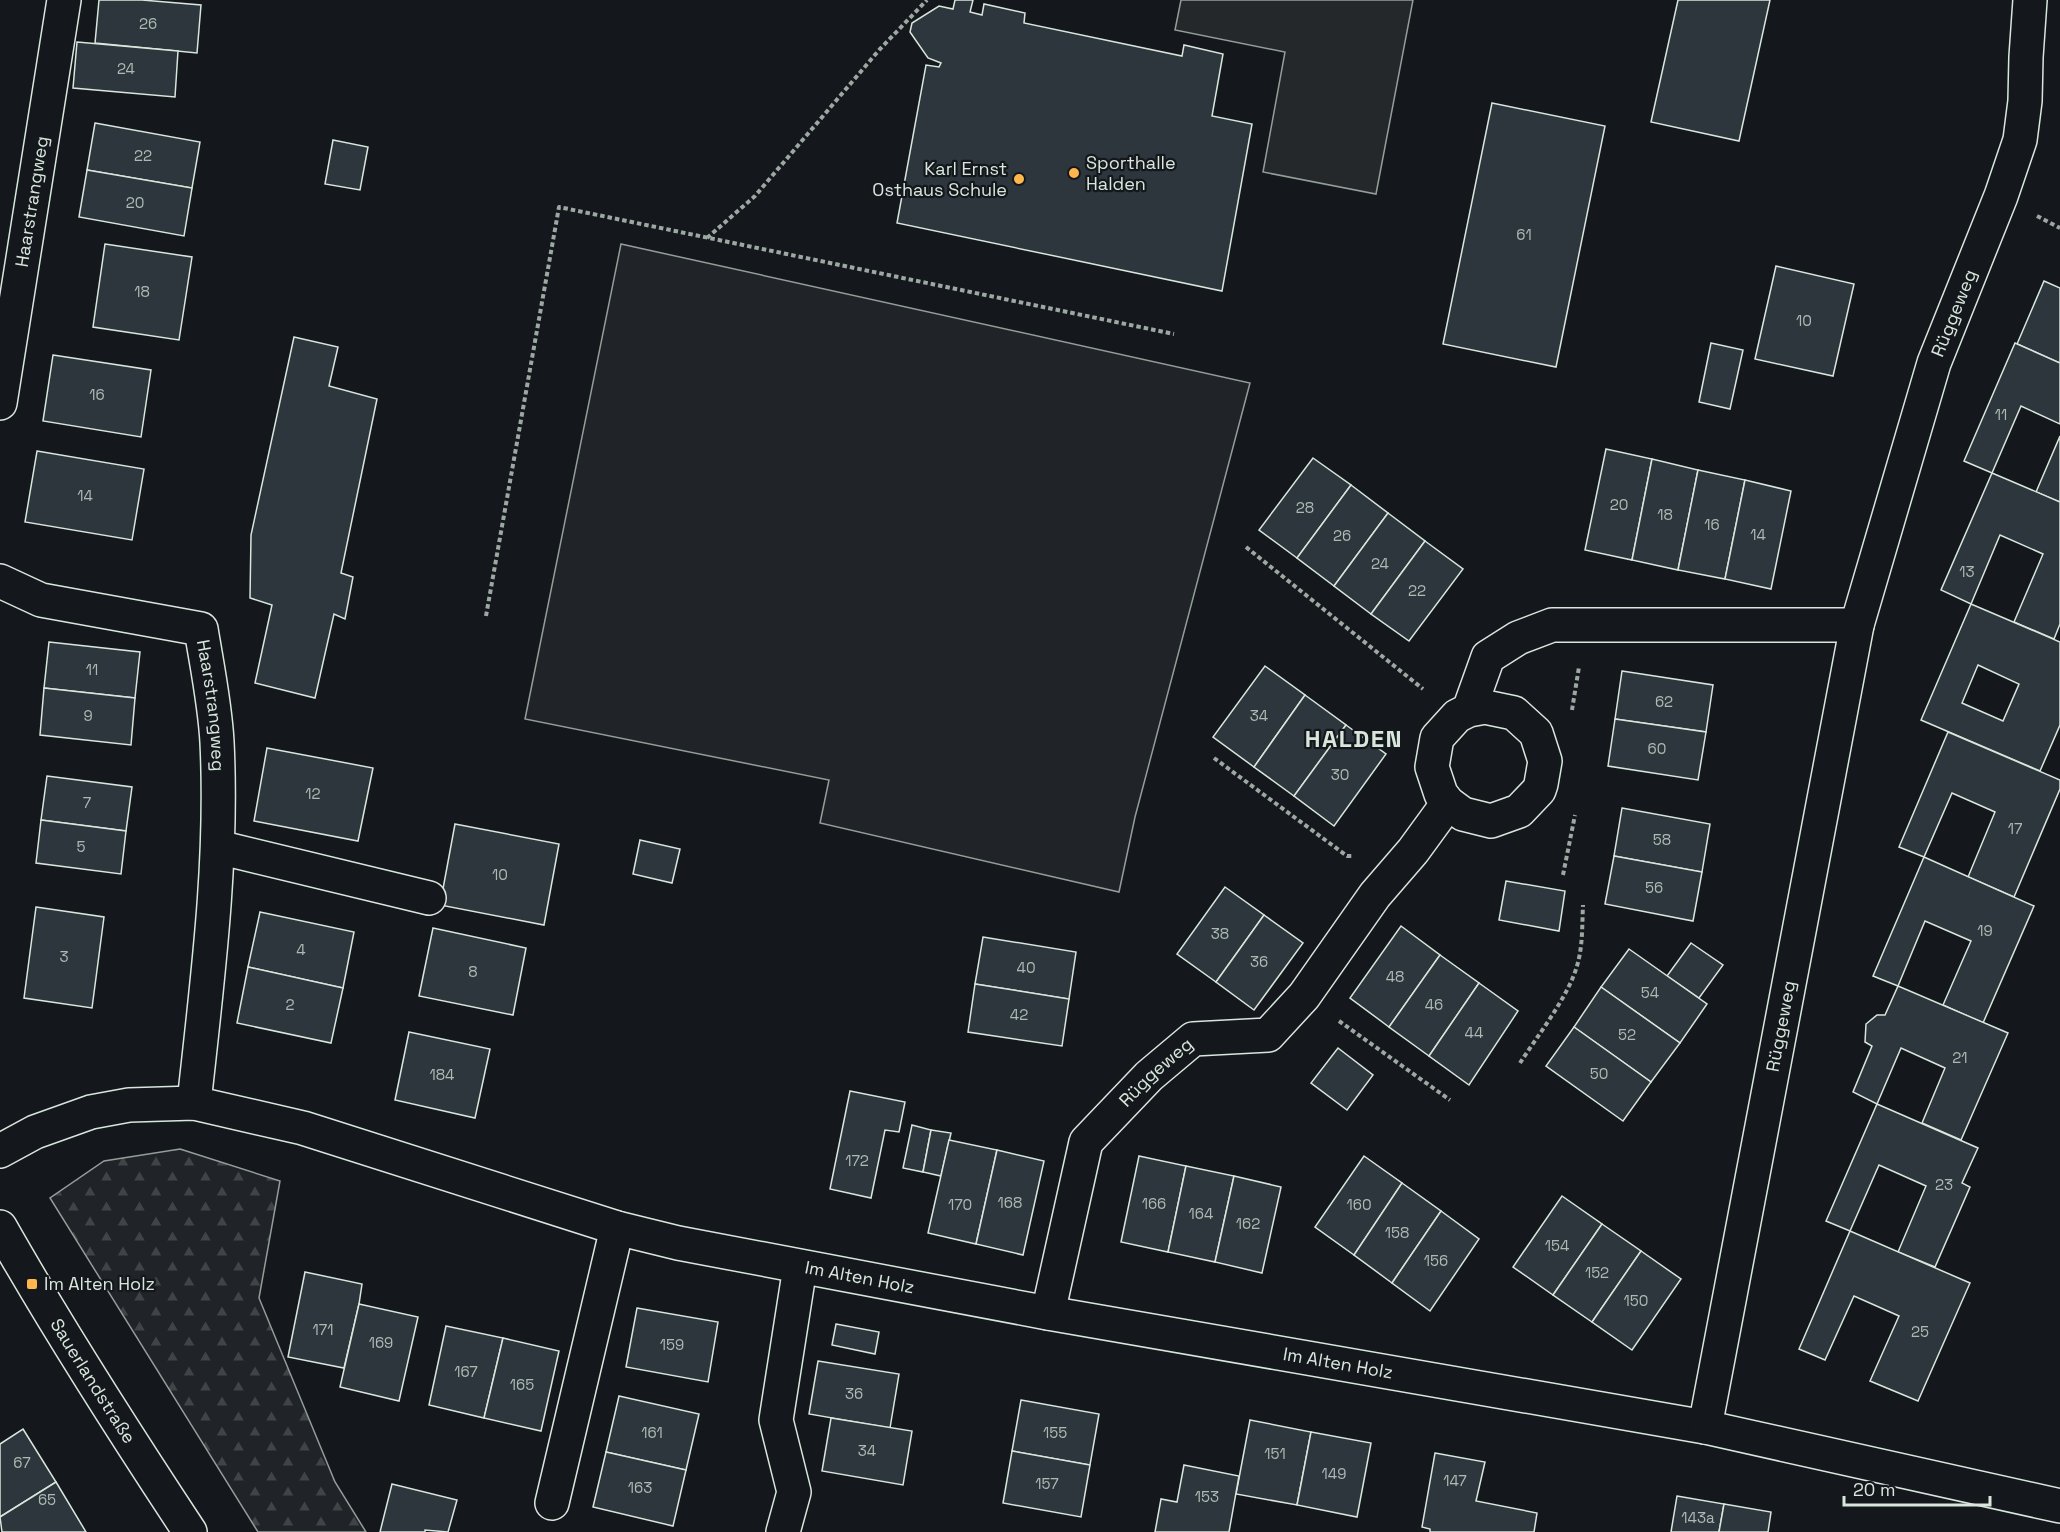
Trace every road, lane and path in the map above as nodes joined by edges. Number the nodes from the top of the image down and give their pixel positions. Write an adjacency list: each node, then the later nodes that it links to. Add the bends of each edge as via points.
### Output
1 (64, 0): 6 (street, Haarstrangweg)
2 (927, 0): 4 (path, via 880,49 755,196)
3 (2030, 0): 10 (street, Rüggeweg, via 2020,140 1934,363)
4 (707, 238): 5 (path); 9 (path, via 559,207)
5 (1174, 334)
6 (0, 403)
7 (1246, 547): 11 (path)
8 (0, 581): 14 (street, Haarstrangweg, via 41,600 201,629 217,741)
9 (486, 616)
10 (1857, 625): 11 (street, via 1552,625 1518,638 1488,657); 27 (street, Rüggeweg)
11 (1463, 713): 13 (street, via 1437,738 1432,766); 13 (street, via 1485,707 1514,713 1536,733 1545,761 1539,790 1519,812 1491,820 1463,814)
12 (1214, 758): 15 (path, via 1347,856)
13 (1448, 803): 15 (street, Rüggeweg)
14 (218, 847): 16 (street); 21 (street, Haarstrangweg)
15 (1413, 851): 18 (street, Rüggeweg, via 1375,896)
16 (429, 898)
17 (1583, 905): 19 (path, via 1577,966 1562,999)
18 (1304, 996): 20 (path); 26 (street, Rüggeweg, via 1268,1035 1193,1039 1149,1076 1086,1142)
19 (1520, 1063)
20 (1450, 1100)
21 (194, 1102): 22 (street, Im Alten Holz, via 129,1105 91,1112 35,1132); 24 (street, Im Alten Holz, via 303,1128)
22 (0, 1151)
23 (0, 1227): 30 (street, Sauerlandstraße, via 100,1394)
24 (617, 1228): 25 (street, Im Alten Holz); 28 (street)
25 (800, 1267): 26 (street, Im Alten Holz); 31 (street, via 776,1420 794,1492)
26 (1048, 1313): 27 (street, Im Alten Holz)
27 (1706, 1427): 29 (street, Im Alten Holz)
28 (552, 1503)
29 (2060, 1506)
30 (190, 1532)
31 (783, 1532)

